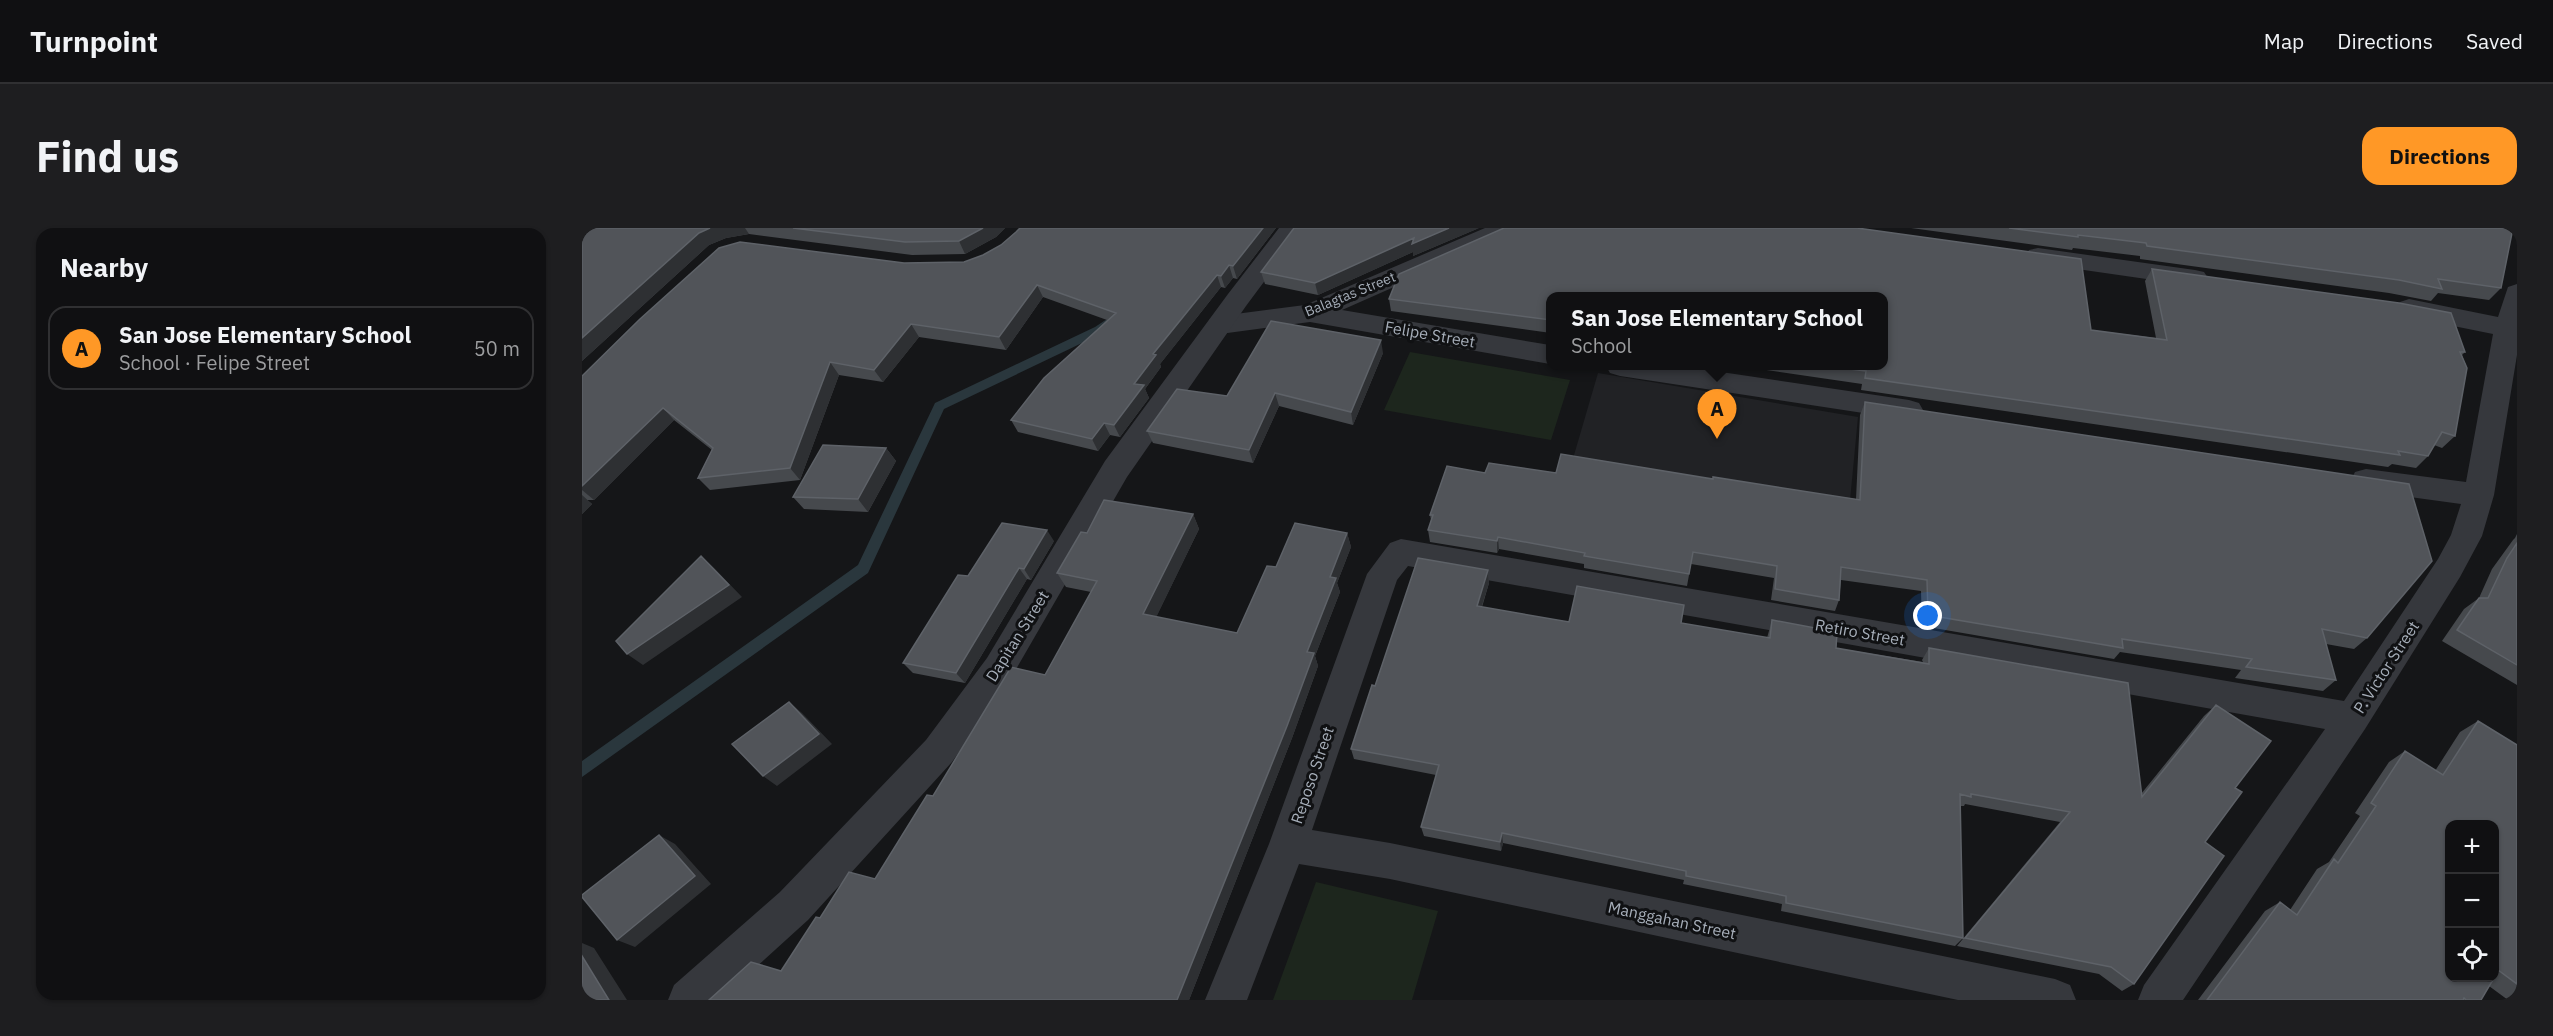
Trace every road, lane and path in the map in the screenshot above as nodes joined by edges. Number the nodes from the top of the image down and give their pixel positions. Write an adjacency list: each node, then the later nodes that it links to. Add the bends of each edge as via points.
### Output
1 (1292, 228): 8 (street, Dapitan Street)
2 (1507, 228): 7 (street, Balagtas Street)
3 (2013, 252): 4 (street)
4 (2224, 282)
5 (2517, 293): 9 (street, P. Victor Street)
6 (2389, 304): 9 (street)
7 (1310, 313): 8 (street, Balagtas Street); 10 (street, Felipe Street)
8 (1220, 325): 18 (street, Dapitan Street, via 1116,469 999,668 939,751 794,906)
9 (2513, 330): 14 (street, P. Victor Street)
10 (1546, 354)
11 (1646, 370): 12 (street)
12 (1936, 414)
13 (2345, 477): 14 (street)
14 (2479, 495): 16 (street, P. Victor Street, via 2466,536 2449,568)
15 (1401, 552): 16 (street, Retiro Street); 17 (street, Reposo Street, via 1383,574)
16 (2353, 718): 21 (street, P. Victor Street)
17 (1288, 844): 19 (street, Reposo Street); 20 (street, Manggahan Street, via 1390,861)
18 (689, 1000)
19 (1226, 1000)
20 (2055, 1000)
21 (2159, 1000)

